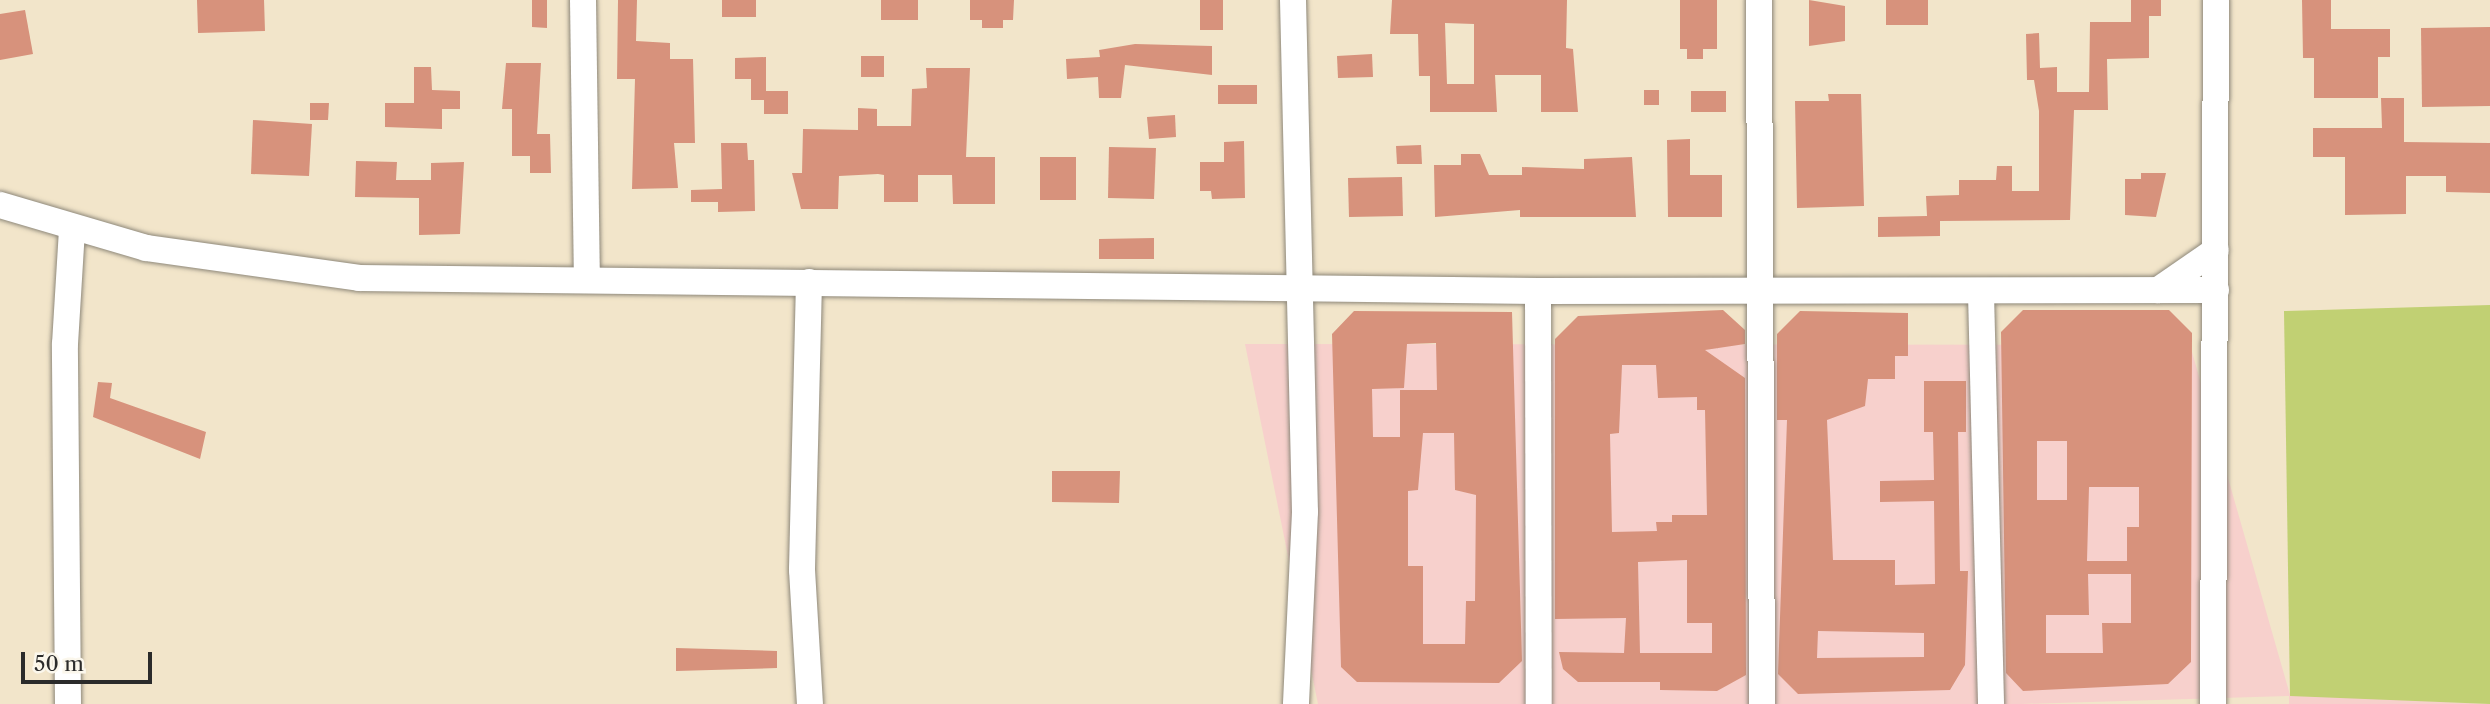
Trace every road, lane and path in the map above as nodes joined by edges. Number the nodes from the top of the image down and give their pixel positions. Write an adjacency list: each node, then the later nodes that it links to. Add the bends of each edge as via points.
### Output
1 (583, 0): 8 (street)
2 (1293, 0): 10 (street)
3 (1759, 0): 11 (street)
4 (2216, 0): 7 (street)
5 (0, 205): 6 (street)
6 (72, 229): 8 (street, via 159,250 334,277); 16 (street, via 65,344)
7 (2216, 250): 12 (street); 13 (street)
8 (587, 279): 9 (street)
9 (809, 282): 10 (street); 17 (street, via 802,570)
10 (1296, 287): 14 (street); 18 (street, via 1305,512)
11 (1757, 289): 14 (street); 15 (street); 20 (street)
12 (2158, 289): 13 (street); 15 (street)
13 (2216, 290): 22 (street)
14 (1538, 291): 19 (street)
15 (1981, 293): 21 (street)
16 (68, 704)
17 (810, 704)
18 (1296, 704)
19 (1539, 704)
20 (1762, 704)
21 (1991, 704)
22 (2213, 704)

